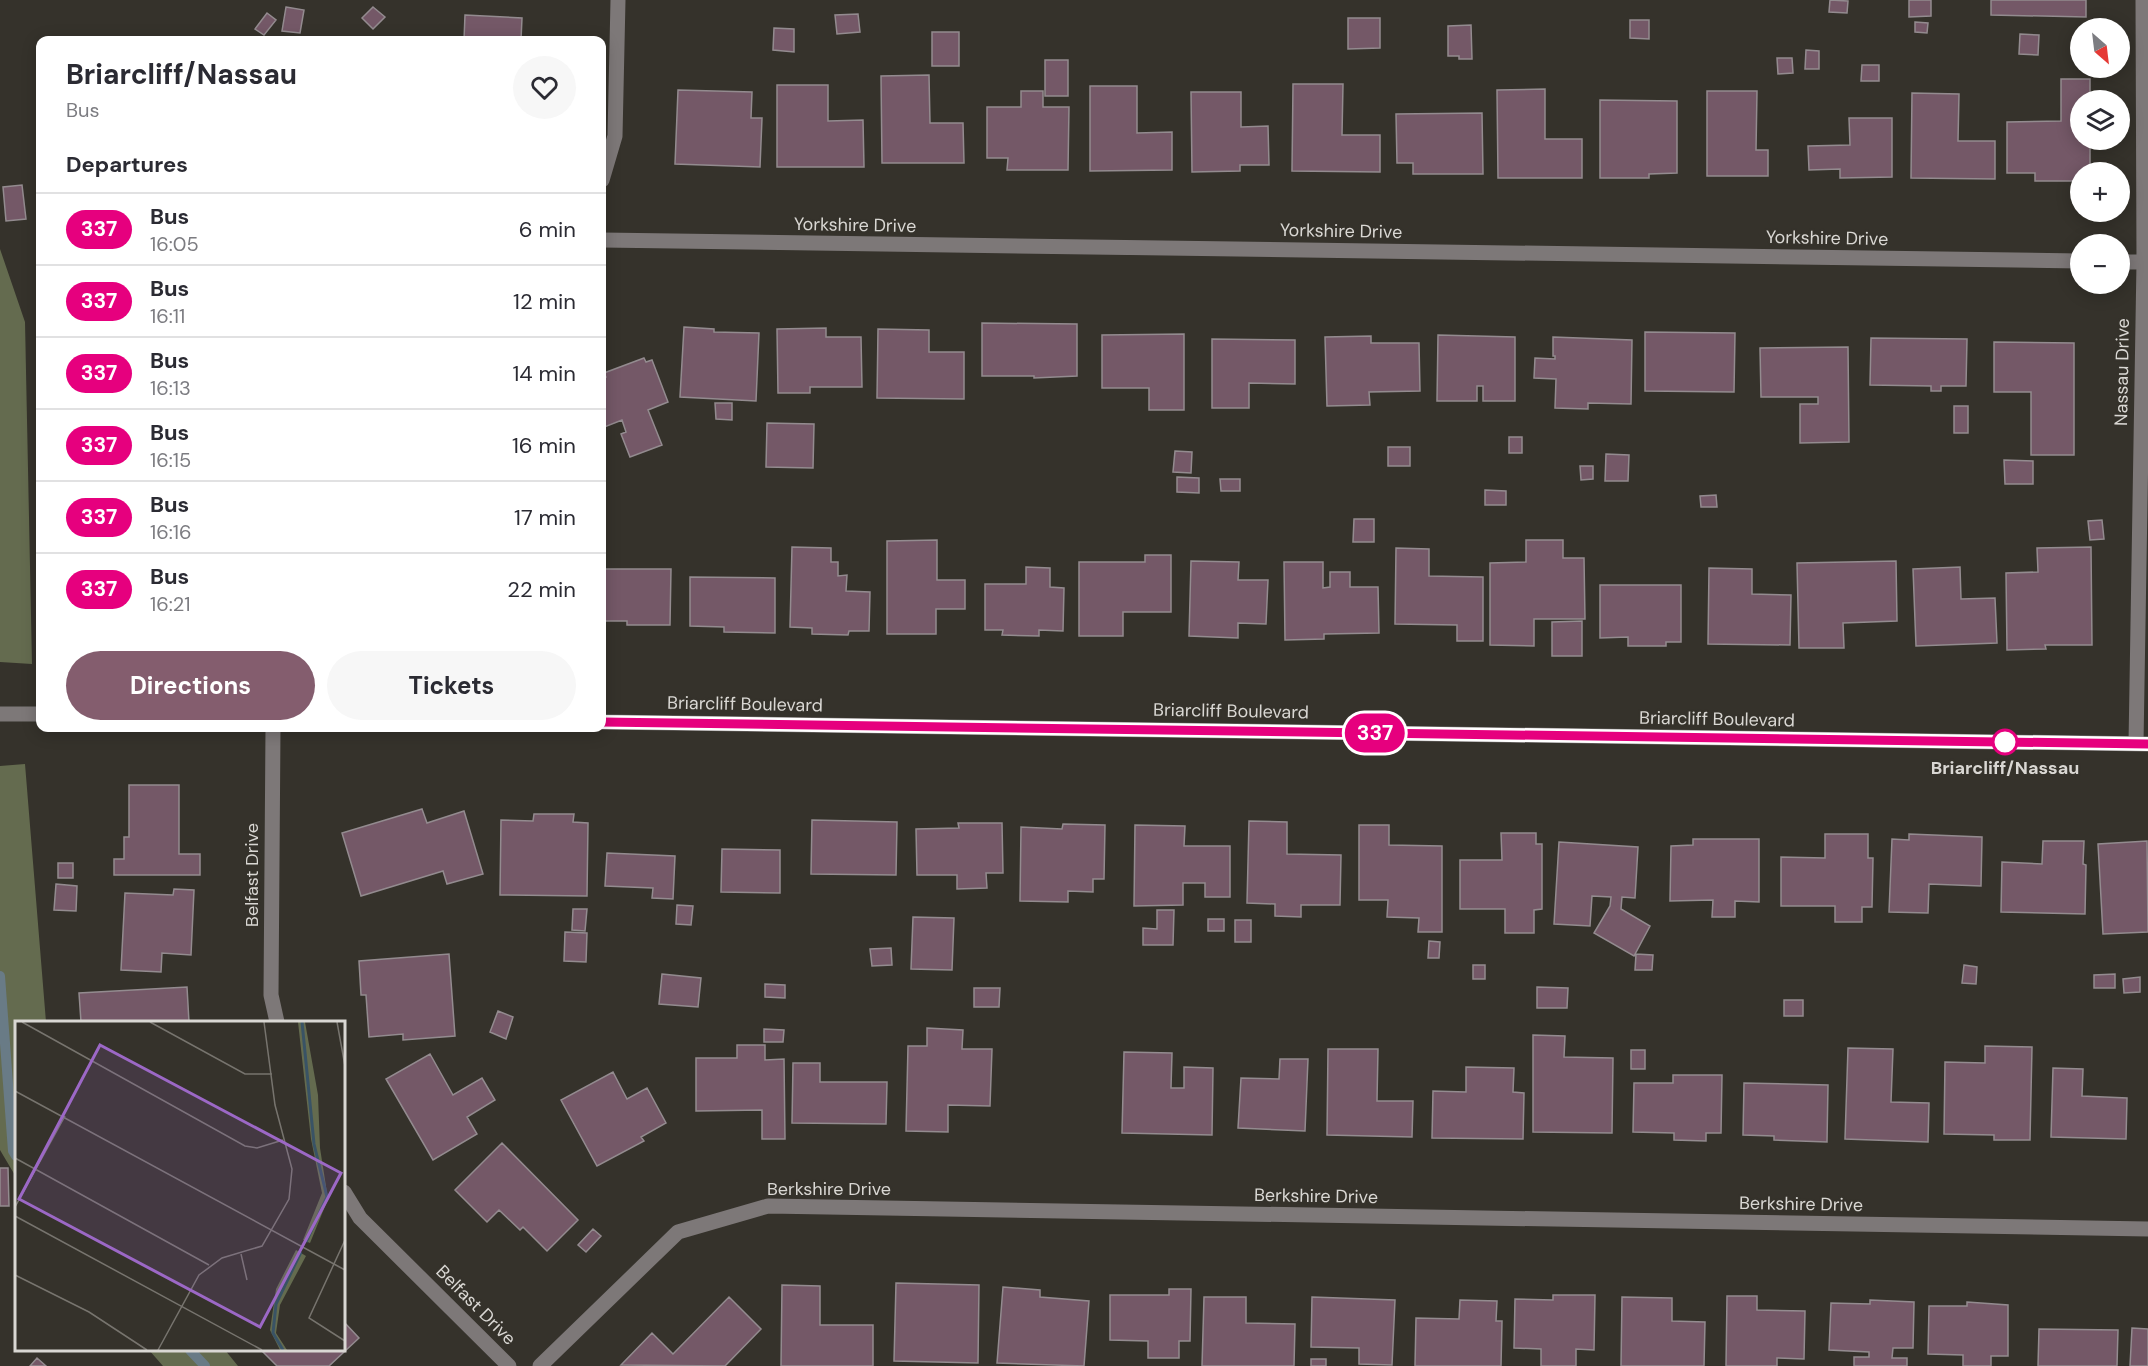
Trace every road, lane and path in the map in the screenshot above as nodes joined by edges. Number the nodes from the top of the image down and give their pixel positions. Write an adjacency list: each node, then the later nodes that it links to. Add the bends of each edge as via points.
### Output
1 (618, 0): 3 (street, via 615,136)
2 (2143, 0): 7 (street, Nassau Drive)
3 (606, 166)
4 (606, 240): 5 (street, Yorkshire Drive)
5 (2070, 261)
6 (2130, 262): 7 (street)
7 (2146, 262): 12 (street, Nassau Drive)
8 (0, 714): 9 (street)
9 (36, 714)
10 (606, 722): 12 (street, Briarcliff Boulevard)
11 (273, 732): 13 (street, Belfast Drive, via 271,995)
12 (2142, 744)
13 (277, 1021)
14 (345, 1194): 16 (street, Belfast Drive, via 360,1218)
15 (2148, 1229): 17 (street, Berkshire Drive, via 768,1206 678,1232)
16 (509, 1366)
17 (540, 1366)

